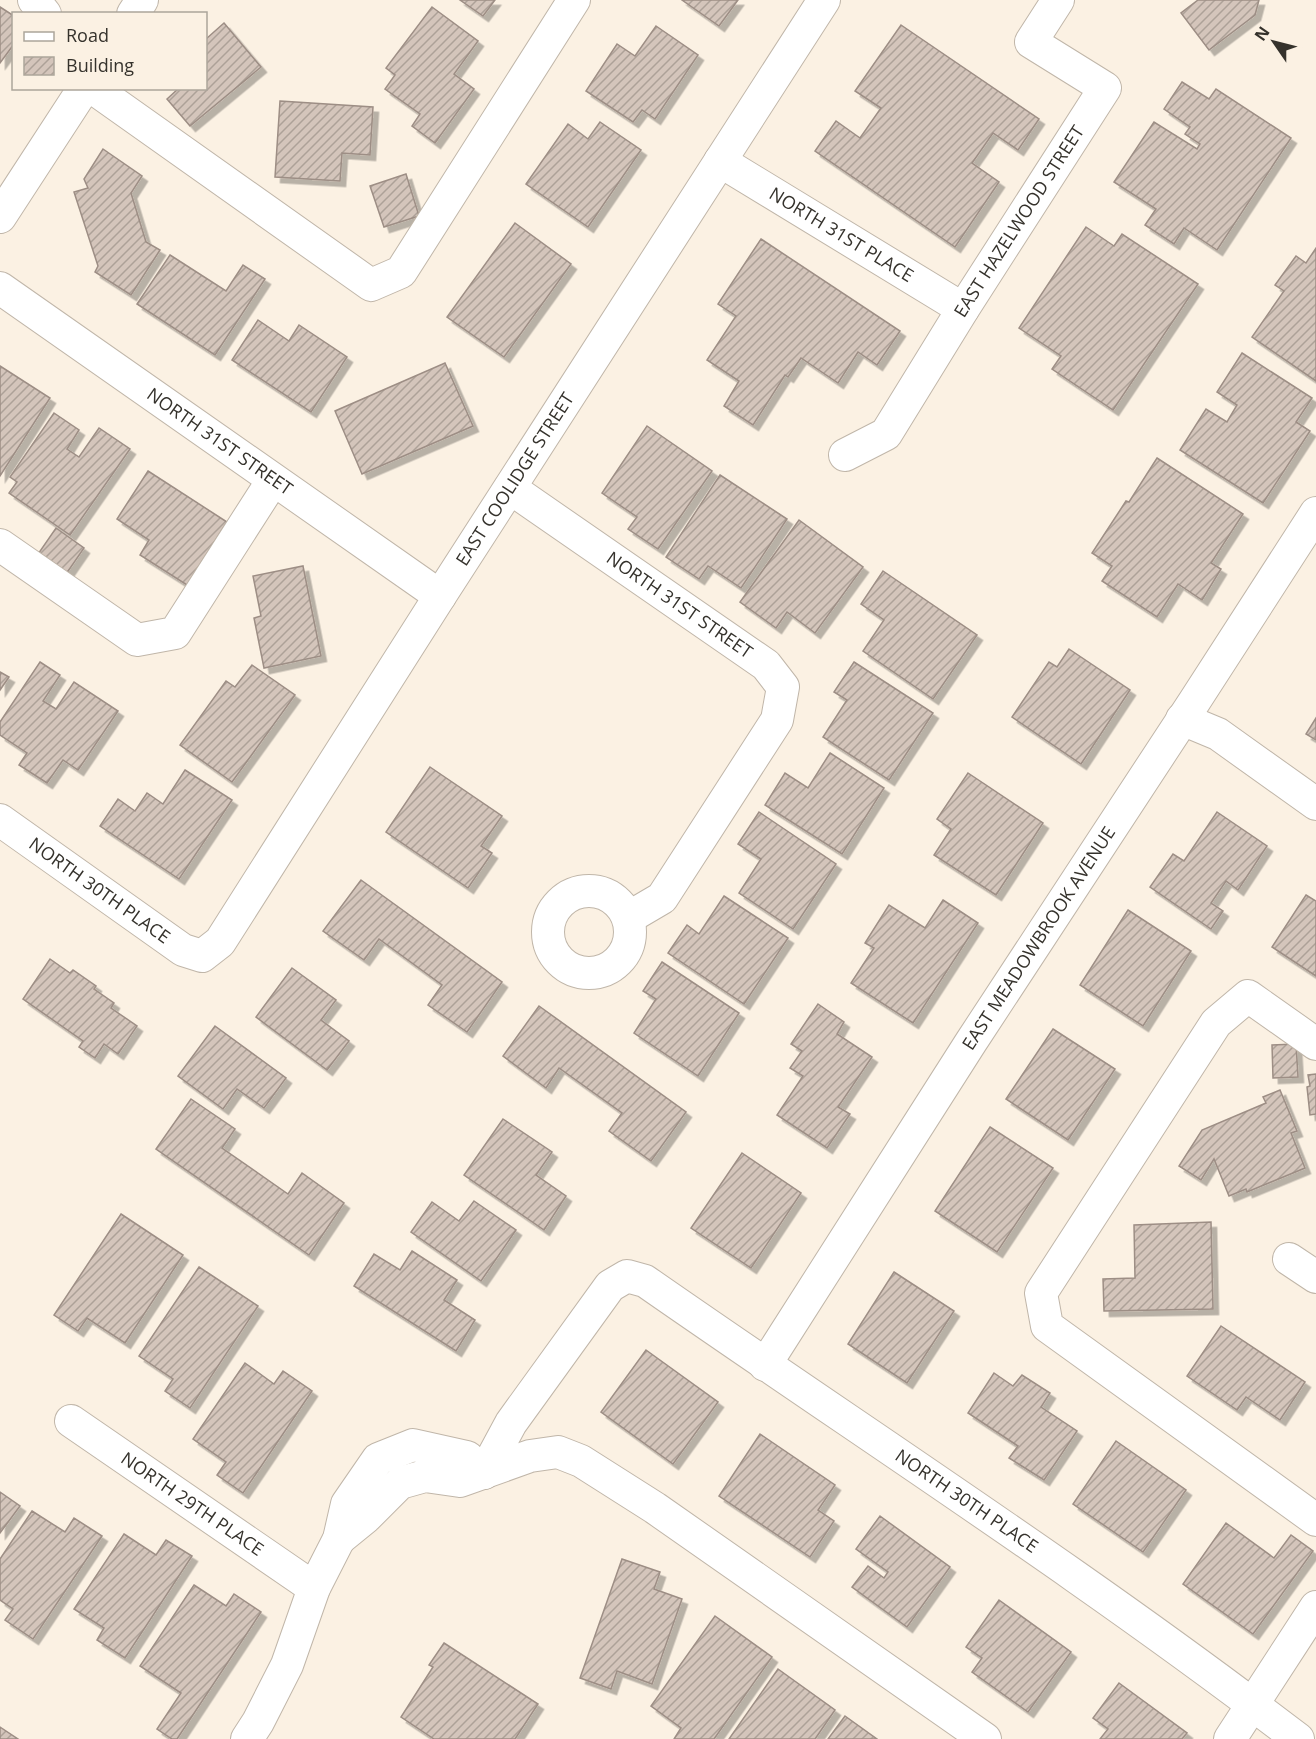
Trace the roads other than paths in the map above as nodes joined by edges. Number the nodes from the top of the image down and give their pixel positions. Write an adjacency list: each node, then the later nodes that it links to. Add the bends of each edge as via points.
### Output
1 (34, 0): 5 (street)
2 (574, 0): 7 (street, via 401,272 371,285)
3 (824, 0): 8 (street, EAST COOLIDGE STREET)
4 (1059, 0): 11 (street, EAST HAZELWOOD STREET, via 1031,42 1104,88)
5 (43, 12)
6 (83, 90): 9 (street)
7 (96, 90)
8 (720, 161): 11 (street, NORTH 31ST PLACE); 14 (street, EAST COOLIDGE STREET)
9 (0, 217)
10 (0, 288): 13 (street, NORTH 31ST STREET)
11 (963, 309): 12 (street, EAST HAZELWOOD STREET, via 886,434)
12 (845, 455)
13 (273, 480): 16 (street, via 175,633 138,640); 17 (street, NORTH 31ST STREET)
14 (510, 488): 17 (street, EAST COOLIDGE STREET); 21 (street, NORTH 31ST STREET, via 766,665 783,687 777,720 662,898)
15 (1316, 513): 18 (street, EAST MEADOWBROOK AVENUE)
16 (0, 545)
17 (440, 596): 22 (street, EAST COOLIDGE STREET, via 220,942)
18 (1182, 719): 19 (street, via 1218,734); 26 (street, EAST MEADOWBROOK AVENUE)
19 (1316, 804)
20 (0, 820): 22 (street, NORTH 30TH PLACE, via 183,950)
21 (628, 918)
22 (202, 956)
23 (1316, 1044): 29 (street, via 1248,996 1216,1023 1041,1293 1047,1326)
24 (1289, 1259): 25 (street)
25 (1316, 1276)
26 (765, 1365): 28 (street, NORTH 30TH PLACE, via 645,1281 627,1275 610,1286 511,1423); 32 (street, NORTH 30TH PLACE, via 1090,1585)
27 (71, 1421): 30 (street, NORTH 29TH PLACE)
28 (484, 1473): 30 (street, via 460,1480 425,1476 400,1483 339,1539); 34 (street, via 530,1456 558,1452 581,1461)
29 (1316, 1520)
30 (314, 1588): 33 (street, via 287,1665)
31 (1316, 1607): 32 (street)
32 (1253, 1704): 35 (street); 36 (street, NORTH 30TH PLACE)
33 (247, 1739)
34 (985, 1739)
35 (1230, 1739)
36 (1298, 1739)

